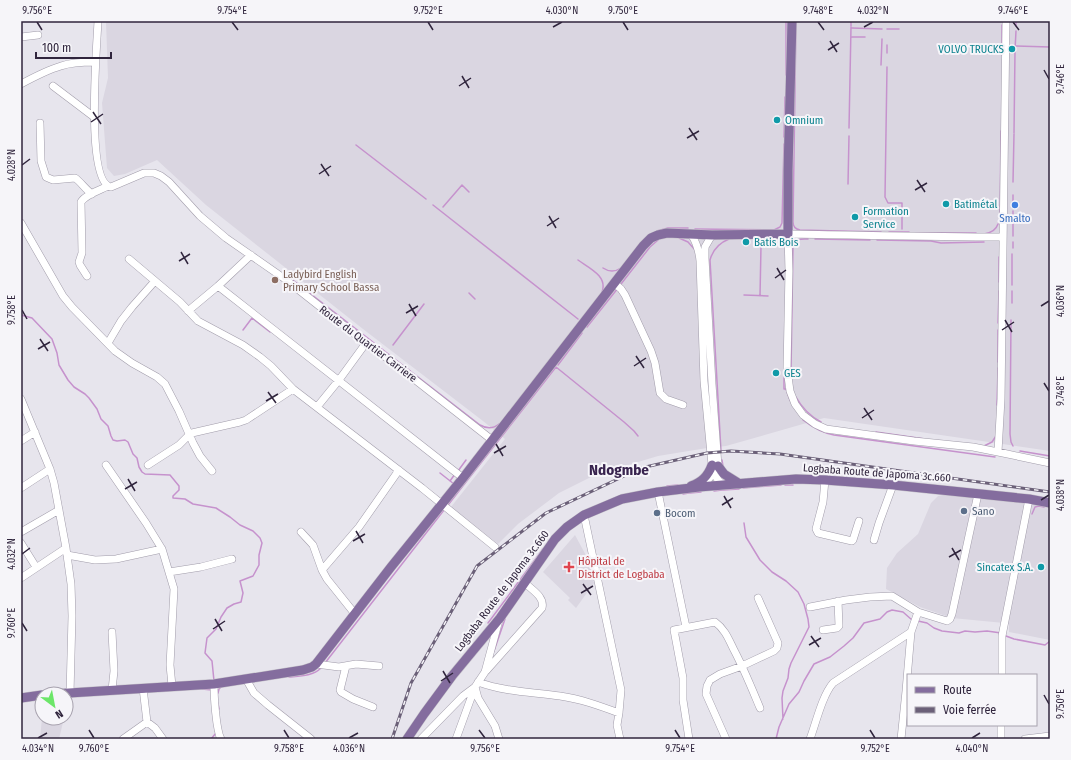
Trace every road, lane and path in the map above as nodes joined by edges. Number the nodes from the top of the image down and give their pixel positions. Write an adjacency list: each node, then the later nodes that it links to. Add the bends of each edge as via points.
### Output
1 (98, 21): 6 (street)
2 (792, 21): 15 (main road)
3 (1006, 21): 17 (street)
4 (38, 35): 5 (street)
5 (21, 37)
6 (95, 62): 7 (street, via 61,66); 9 (street)
7 (21, 84)
8 (53, 86): 9 (street)
9 (94, 117): 11 (street, via 99,167)
10 (40, 123): 12 (street, via 41,161 46,177 53,180 75,178)
11 (108, 186): 12 (street, Route du Quartier Carriere); 18 (street, Route du Quartier Carriere, via 144,173 161,176 200,216)
12 (92, 194): 20 (street, via 81,202 82,253 79,262)
13 (21, 223): 25 (street, via 63,296)
14 (691, 234): 16 (main road); 22 (main road, via 667,233 651,238); 40 (street, via 696,241 700,261 704,382)
15 (788, 234): 16 (main road); 17 (street); 36 (street, via 787,379 795,404 804,414 815,424 826,429)
16 (712, 235): 40 (street, via 705,247 705,258)
17 (1002, 236): 36 (street)
18 (251, 255): 23 (street); 26 (street, Route du Quartier Carriere)
19 (129, 259): 21 (street)
20 (87, 276)
21 (155, 282): 24 (street); 25 (street, via 121,321)
22 (614, 283): 30 (street, via 625,295 651,351 660,393 666,399); 34 (main road)
23 (218, 286): 24 (street); 27 (street)
24 (188, 311): 28 (street, via 198,321 260,356)
25 (108, 343): 33 (street, via 124,358 165,384)
26 (366, 343): 27 (street); 34 (street, Route du Quartier Carriere)
27 (339, 380): 31 (street); 44 (street)
28 (293, 389): 31 (street); 33 (street, via 246,420)
29 (21, 399): 32 (street)
30 (682, 405)
31 (317, 407): 42 (street)
32 (35, 432): 35 (street); 41 (street)
33 (190, 434): 39 (street, via 179,445); 43 (street, via 200,456)
34 (492, 440): 44 (main road)
35 (21, 441)
36 (998, 452): 37 (street)
37 (1050, 463)
38 (106, 465): 65 (street)
39 (148, 465)
40 (715, 468): 46 (main road); 47 (street, via 719,482); 49 (street); 51 (main road)
41 (50, 469): 50 (street); 57 (street)
42 (399, 470): 56 (street); 69 (street, via 359,527)
43 (212, 471)
44 (463, 478): 56 (main road)
45 (825, 480): 46 (main road, Logbaba Route de Japoma 3c.660, via 796,479); 48 (main road, Logbaba Route de Japoma 3c.660); 59 (street, via 823,502 816,529 818,533 852,541)
46 (740, 484): 47 (main road, Logbaba Route de Japoma 3c.660)
47 (725, 485): 49 (main road, Logbaba Route de Japoma 3c.660)
48 (893, 485): 53 (main road, Logbaba Route de Japoma 3c.660); 62 (street)
49 (699, 487): 51 (main road, Logbaba Route de Japoma 3c.660)
50 (21, 488)
51 (686, 489): 52 (main road, Logbaba Route de Japoma 3c.660)
52 (658, 492): 58 (main road, Logbaba Route de Japoma 3c.660, via 622,499); 79 (street)
53 (978, 494): 54 (main road, Logbaba Route de Japoma 3c.660); 76 (street, via 950,619 944,621)
54 (1029, 499): 55 (main road, Logbaba Route de Japoma 3c.660); 89 (street, via 1002,636)
55 (1050, 503)
56 (442, 505): 64 (street); 77 (main road)
57 (59, 510): 60 (street); 66 (street)
58 (584, 515): 72 (main road, Logbaba Route de Japoma 3c.660, via 555,539); 103 (street, via 622,690)
59 (859, 521)
60 (21, 532)
61 (302, 532): 69 (street, via 313,545)
62 (874, 540)
63 (21, 543): 68 (street)
64 (495, 547)
65 (162, 549): 66 (street, via 116,559 96,560); 70 (street)
66 (66, 551): 68 (street); 94 (street, via 72,616)
67 (232, 560): 70 (street)
68 (36, 567): 71 (street)
69 (322, 570): 77 (street)
70 (169, 572): 95 (street, via 174,589 170,666)
71 (21, 578)
72 (525, 583): 78 (main road, Logbaba Route de Japoma 3c.660); 87 (street, via 541,599 542,608)
73 (758, 598): 86 (street, via 778,643 777,648)
74 (838, 601): 75 (street); 76 (street, via 892,596); 80 (street, via 839,626)
75 (810, 607)
76 (918, 612): 82 (street)
77 (355, 614): 83 (main road)
78 (500, 618): 87 (street); 113 (main road, Logbaba Route de Japoma 3c.660, via 452,676)
79 (686, 627): 86 (street, via 715,622 721,626); 118 (street, via 674,630 683,678 683,700)
80 (823, 630)
81 (112, 632): 97 (street)
82 (911, 632): 88 (street); 120 (street, via 829,687)
83 (316, 664): 84 (street); 90 (main road, via 303,670)
84 (346, 666): 85 (street); 101 (street, via 341,692)
85 (379, 666)
86 (742, 666): 102 (street); 119 (street, via 720,674 710,680 707,686 706,694)
87 (485, 672): 93 (street)
88 (908, 674)
89 (1002, 674)
90 (246, 679): 92 (main road); 106 (street, via 254,693)
91 (907, 680): 121 (street)
92 (214, 684): 95 (main road); 108 (street)
93 (476, 685): 103 (street, via 561,696); 114 (street); 115 (street); 116 (street, via 478,698 495,726)
94 (70, 686)
95 (172, 686): 96 (main road)
96 (142, 688): 97 (main road); 104 (street)
97 (112, 690): 98 (main road)
98 (74, 694)
99 (34, 696): 100 (main road)
100 (21, 698)
101 (373, 707)
102 (760, 708)
103 (620, 713): 117 (street, via 617,725)
104 (147, 722): 109 (street); 110 (street)
105 (1001, 726): 122 (street)
106 (303, 733): 111 (street); 112 (street)
107 (1050, 736): 123 (street)
108 (219, 738)
109 (123, 739)
110 (163, 739)
111 (298, 739)
112 (310, 739)
113 (407, 739)
114 (421, 739)
115 (456, 739)
116 (499, 739)
117 (620, 739)
118 (689, 739)
119 (726, 739)
120 (810, 739)
121 (901, 739)
122 (1001, 739)
123 (1025, 739)

